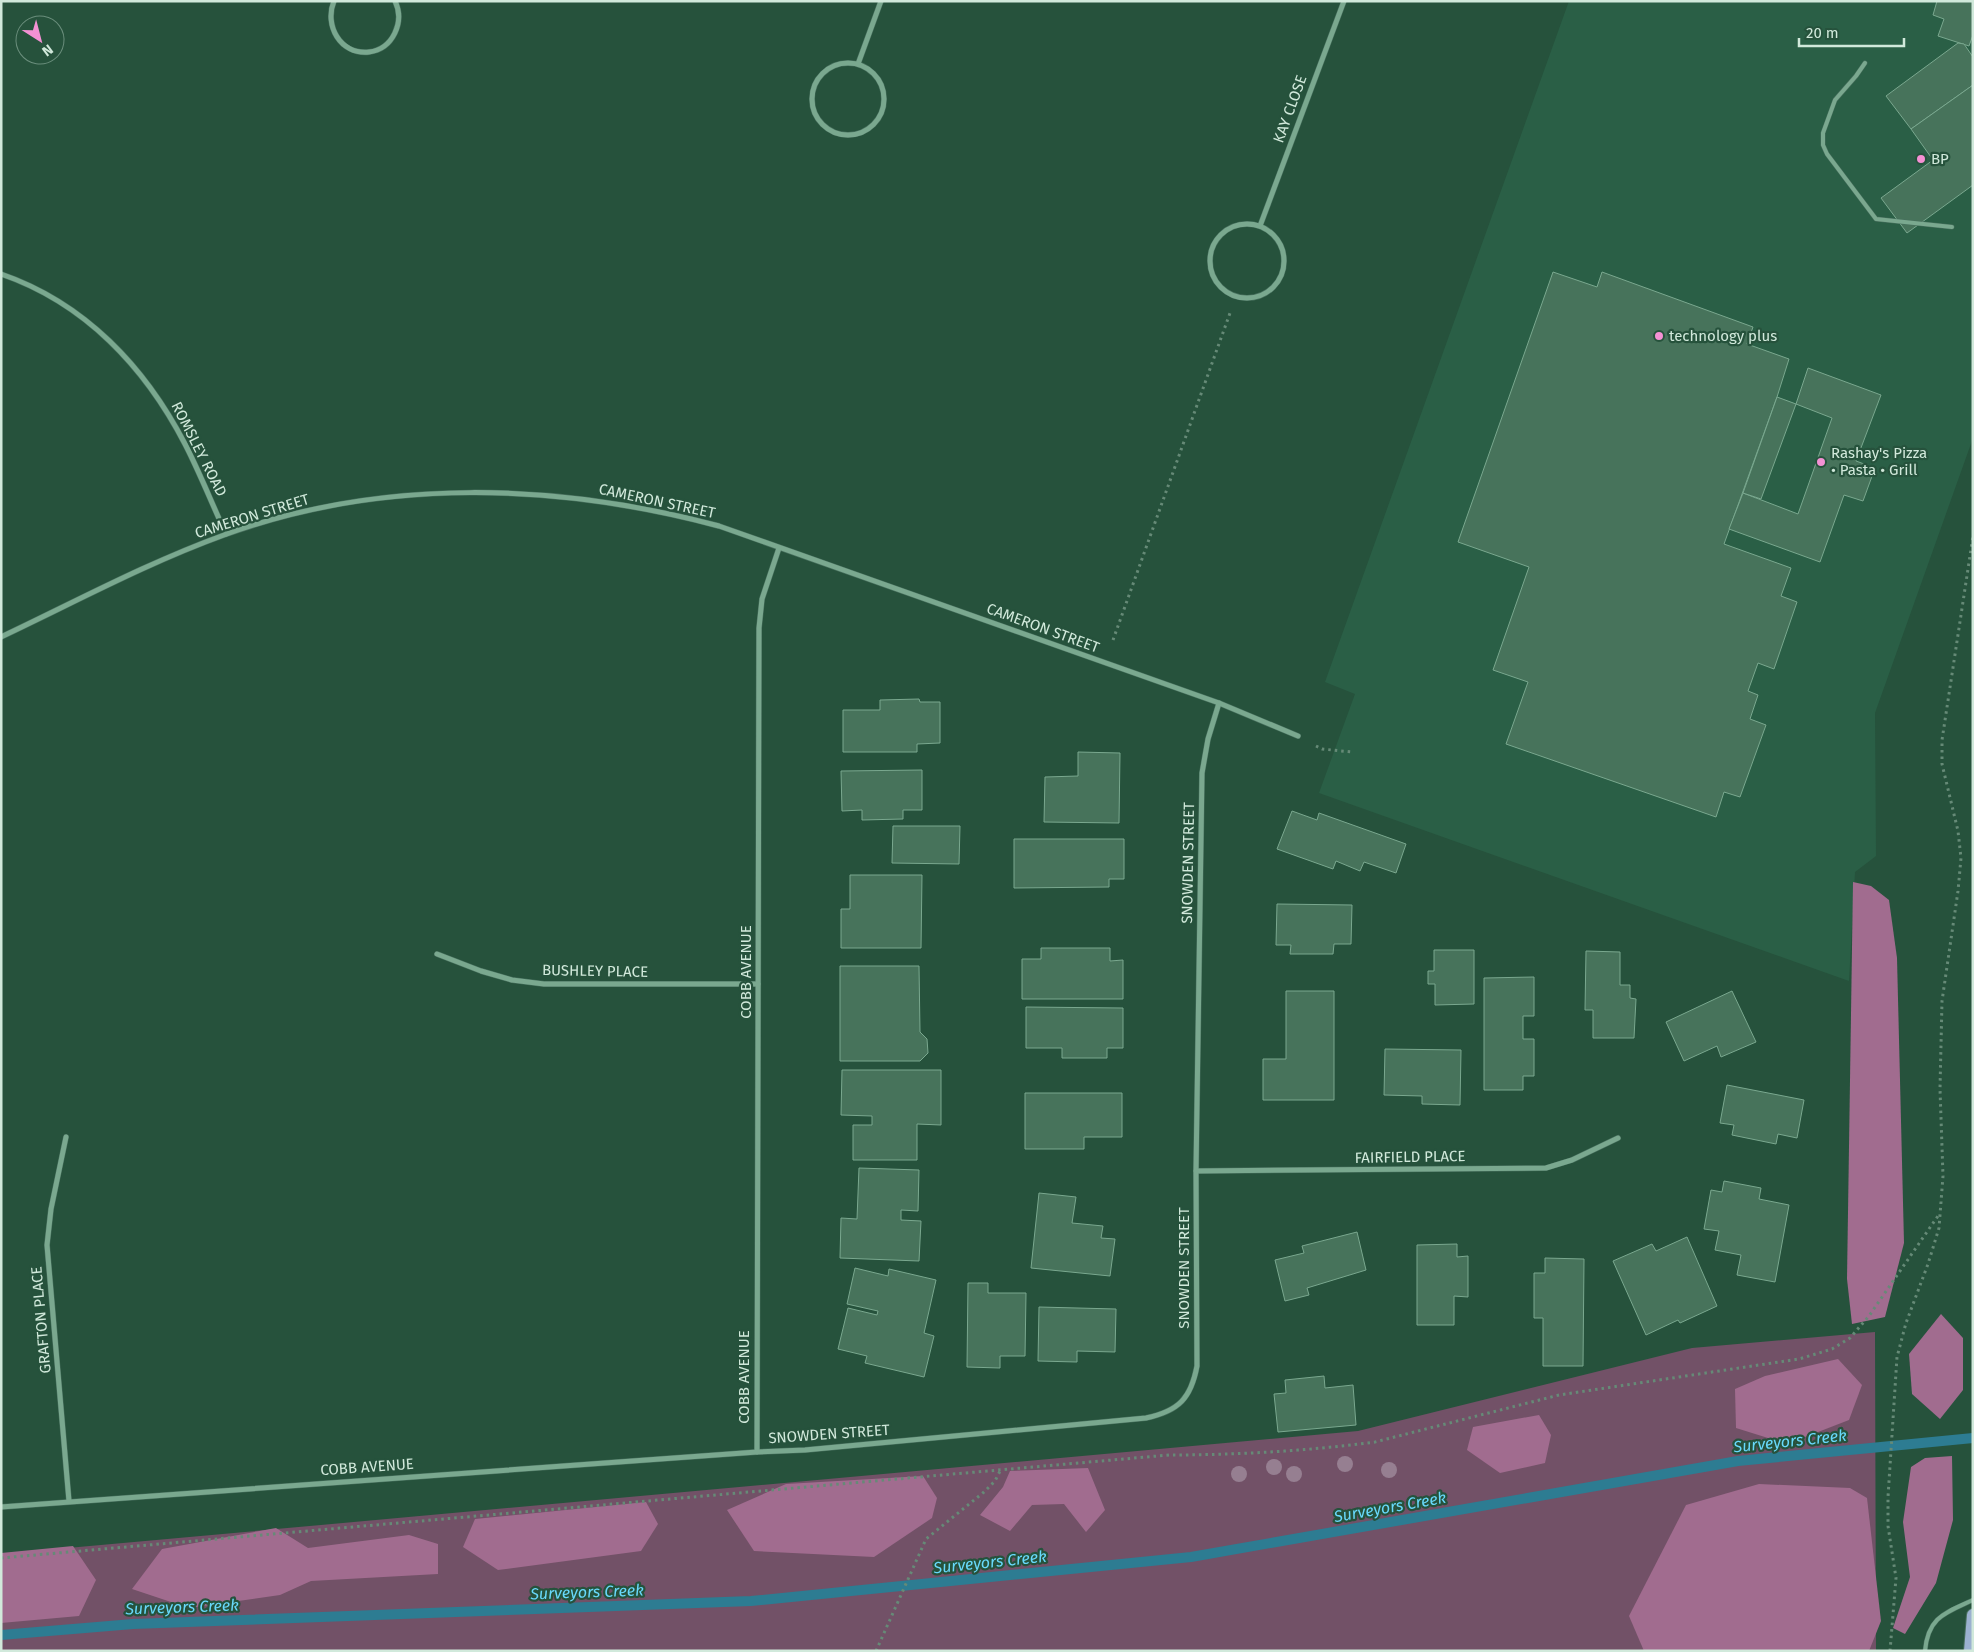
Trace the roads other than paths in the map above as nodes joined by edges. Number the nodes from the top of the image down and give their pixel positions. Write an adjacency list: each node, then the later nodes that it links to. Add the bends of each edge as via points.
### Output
1 (334, 1): 2 (street, via 330,19 338,39 356,51 368,52 380,49 396,32 399,20)
2 (395, 1)
3 (881, 1): 6 (street)
4 (1344, 1): 7 (street, KAY CLOSE)
5 (1865, 63): 8 (lane, via 1835,100 1823,133 1827,154 1876,219)
6 (858, 64): 6 (street, via 878,77 883,87 883,111 869,129 847,136 834,134 816,117 812,93 823,72 834,65)
7 (1260, 226): 7 (street, via 1279,242 1284,255 1280,280 1261,296 1236,297 1216,283 1211,273 1212,249 1217,239 1237,225)
8 (1952, 227)
9 (1, 274): 10 (street, ROMSLEY ROAD, via 62,302 105,335 139,372 186,446)
10 (226, 534): 11 (street, CAMERON STREET, via 302,512 355,502 490,492 579,498 648,509 719,526); 12 (street, CAMERON STREET, via 164,558)
11 (779, 548): 13 (street, CAMERON STREET); 16 (street, COBB AVENUE, via 762,599 759,628)
12 (1, 638)
13 (1220, 703): 14 (street, CAMERON STREET); 19 (street, SNOWDEN STREET, via 1208,739 1202,773)
14 (1298, 736)
15 (437, 954): 16 (street, BUSHLEY PLACE, via 512,980 544,984)
16 (758, 984): 20 (street, COBB AVENUE)
17 (66, 1137): 21 (street, GRAFTON PLACE, via 47,1245)
18 (1618, 1138): 19 (street, FAIRFIELD PLACE, via 1572,1160 1546,1168)
19 (1196, 1171): 20 (street, SNOWDEN STREET, via 1197,1366 1194,1384 1187,1397 1175,1407 1161,1415 1146,1418)
20 (757, 1452): 21 (street, COBB AVENUE)
21 (69, 1501): 22 (street, COBB AVENUE)
22 (1, 1507)
23 (1973, 1600): 25 (lane, via 1934,1622 1928,1631)
24 (1973, 1615): 26 (main road)
25 (1925, 1651)
26 (1970, 1651)

